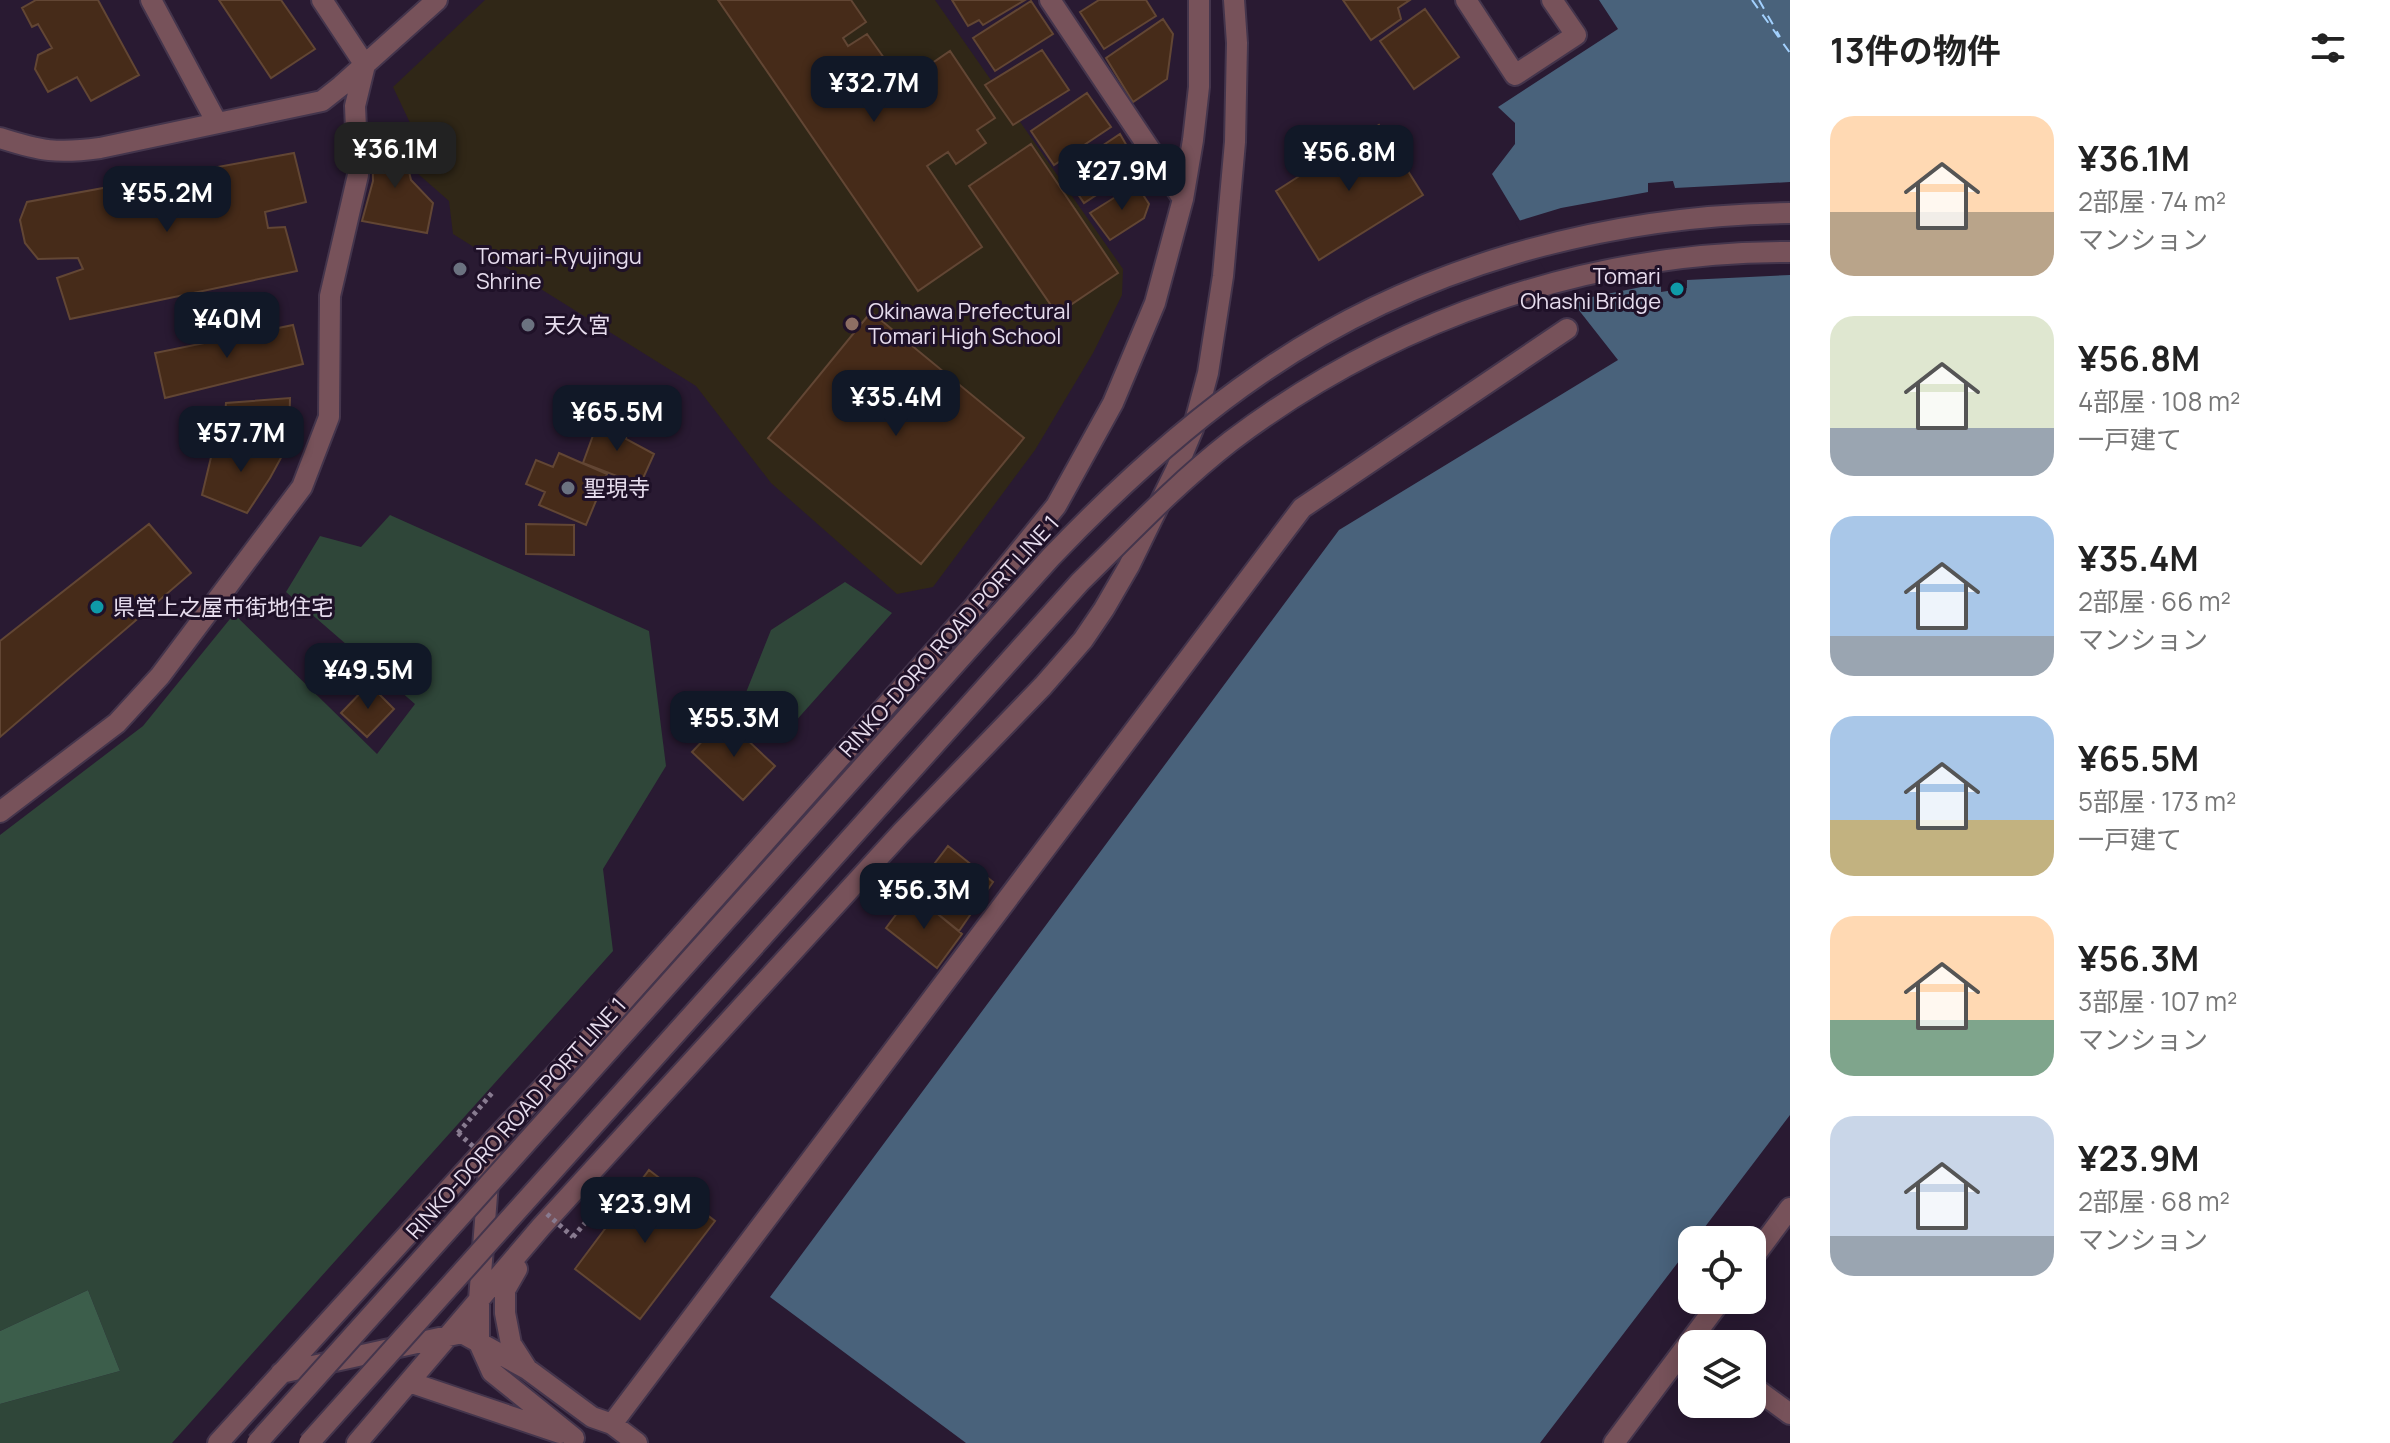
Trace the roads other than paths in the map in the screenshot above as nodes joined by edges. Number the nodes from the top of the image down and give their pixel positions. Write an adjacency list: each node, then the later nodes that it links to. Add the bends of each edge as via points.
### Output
1 (151, 0): 10 (street)
2 (322, 0): 9 (street)
3 (437, 0): 9 (street)
4 (1050, 0): 12 (street)
5 (1199, 0): 12 (street, via 1199,87)
6 (1234, 0): 19 (street, via 1235,142 1208,373 1187,443 1129,566 1083,640 1043,686 901,833)
7 (1466, 0): 8 (street, via 1515,75 1576,35)
8 (1552, 0)
9 (365, 65): 10 (street, via 322,101); 16 (street, via 355,106 358,175 330,296 329,417 302,487 117,723)
10 (217, 123): 11 (street, via 70,152 41,151)
11 (0, 138)
12 (1183, 199): 17 (street, via 1155,303 1113,403 1056,506 974,607)
13 (1790, 213): 33 (street, RINKO-DORO ROAD PORT LINE 1, bridge, via 1616,228 1497,259 1334,329 1200,419 1101,505 1051,557)
14 (1790, 252): 34 (street, bridge, via 1672,258 1563,281 1455,314 1346,365 1228,443 1080,582)
15 (1567, 329): 30 (street, via 1302,508)
16 (0, 812)
17 (491, 1143): 21 (street); 26 (street)
18 (1790, 1208): 20 (street)
19 (541, 1227): 21 (street); 25 (street, via 505,1290 511,1344)
20 (1766, 1240)
21 (479, 1300): 22 (street); 23 (street)
22 (449, 1335): 23 (street, via 462,1333); 26 (street); 27 (street)
23 (479, 1343): 25 (street); 31 (street, via 492,1372)
24 (1678, 1361): 37 (street)
25 (527, 1369): 30 (street, via 592,1417)
26 (281, 1373): 32 (street)
27 (409, 1382): 31 (street); 35 (street)
28 (1766, 1396): 29 (street)
29 (1790, 1414)
30 (612, 1424): 36 (street)
31 (573, 1440)
32 (218, 1443)
33 (257, 1443)
34 (309, 1443)
35 (357, 1443)
36 (637, 1443)
37 (1614, 1443)

